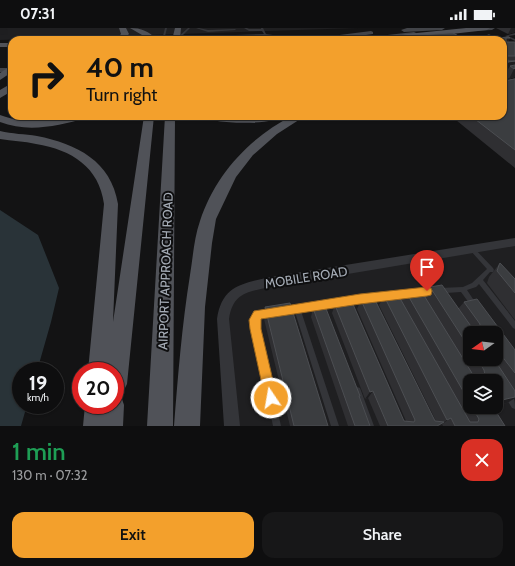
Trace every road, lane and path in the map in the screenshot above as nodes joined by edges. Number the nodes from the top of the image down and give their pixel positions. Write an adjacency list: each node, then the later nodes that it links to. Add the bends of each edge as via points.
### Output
1 (134, 28): 13 (main road)
2 (189, 28): 14 (lane)
3 (197, 28): 8 (lane)
4 (245, 28): 7 (lane)
5 (442, 28): 16 (main road)
6 (492, 28): 10 (main road)
7 (263, 29): 11 (lane)
8 (208, 30): 9 (lane)
9 (235, 30)
10 (488, 31): 17 (main road); 18 (main road)
11 (265, 35): 12 (lane); 15 (lane)
12 (272, 35)
13 (148, 36)
14 (180, 36)
15 (243, 36)
16 (350, 36)
17 (409, 36)
18 (417, 36)
19 (8, 69): 20 (main road)
20 (0, 77)
21 (515, 79): 22 (lane, via 510,80)
22 (515, 84)
23 (0, 118): 24 (main road, via 27,124)
24 (65, 120)
25 (148, 120): 43 (main road)
26 (170, 120): 51 (main road, AIRPORT APPROACH ROAD)
27 (292, 120): 52 (main road, via 277,128 249,151 228,176 212,210 203,245 192,334)
28 (0, 135): 42 (main road, via 38,140 69,150 90,162 105,181 111,204)
29 (515, 242): 30 (street, MOBILE ROAD)
30 (472, 249): 31 (lane, via 492,272); 53 (street, MOBILE ROAD, via 270,282 241,289 231,295 224,309 223,327)
31 (480, 281): 32 (lane); 41 (lane)
32 (463, 289): 33 (lane, via 440,294); 39 (lane)
33 (416, 292): 34 (lane); 36 (lane)
34 (393, 295): 35 (lane); 37 (lane)
35 (371, 298): 38 (lane); 40 (lane, via 325,309)
36 (420, 298)
37 (397, 302)
38 (374, 305)
39 (476, 308)
40 (297, 309): 54 (lane, via 261,314 255,320); 55 (lane)
41 (515, 326)
42 (100, 362)
43 (118, 362)
44 (354, 383): 56 (lane)
45 (503, 388): 46 (lane)
46 (515, 406)
47 (97, 414): 49 (main road)
48 (111, 414): 50 (main road)
49 (96, 426)
50 (110, 426)
51 (160, 426)
52 (187, 426)
53 (232, 426)
54 (277, 426)
55 (335, 426)
56 (370, 426)

